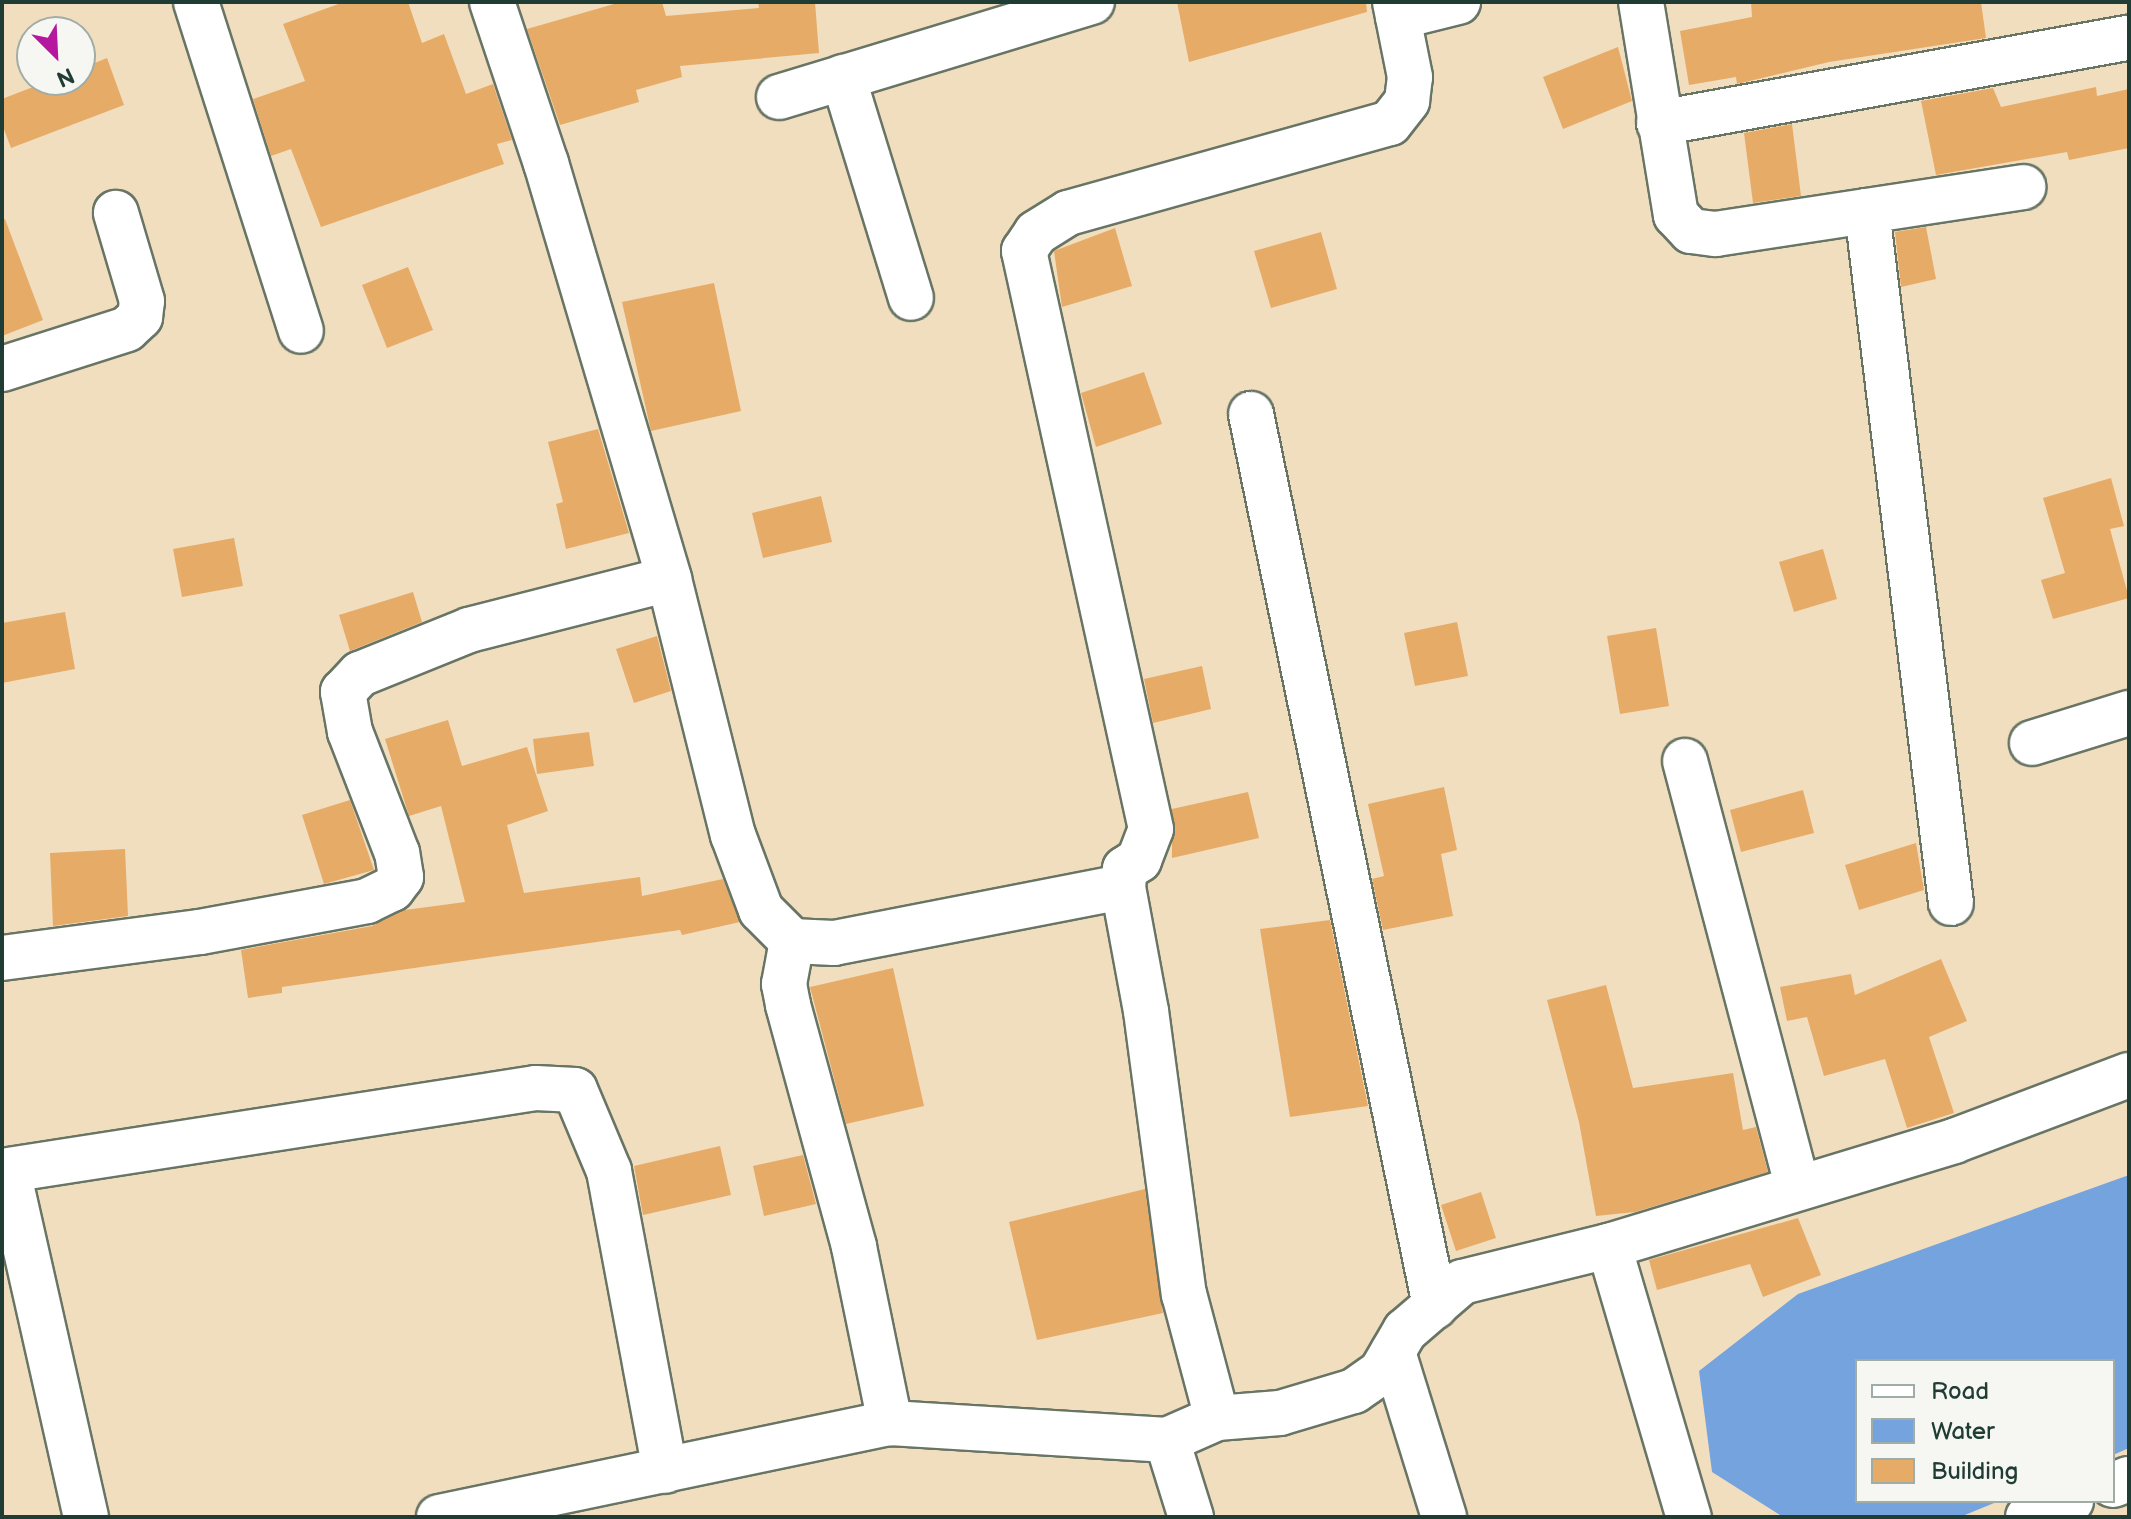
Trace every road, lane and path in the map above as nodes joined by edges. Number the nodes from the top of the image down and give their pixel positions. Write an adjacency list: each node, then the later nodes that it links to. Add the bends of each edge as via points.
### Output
1 (196, 2): 15 (street)
2 (492, 2): 18 (street, via 546,163)
3 (1092, 2): 8 (street)
4 (1458, 2): 6 (street)
5 (1641, 2): 10 (street)
6 (1396, 10): 22 (street, via 1410,77 1407,101 1390,123 1068,213 1036,233 1024,251 1151,829 1139,860 1125,869)
7 (2129, 38): 10 (street)
8 (843, 77): 9 (street); 14 (street)
9 (779, 97)
10 (1659, 123): 12 (street, via 1676,215 1691,231 1716,234)
11 (2023, 187): 12 (street)
12 (1867, 211): 23 (street)
13 (116, 213): 16 (street, via 142,301 140,317 127,329)
14 (911, 298)
15 (301, 331)
16 (2, 369)
17 (1251, 414): 30 (street)
18 (669, 579): 24 (street, via 733,835 761,910); 25 (street, via 469,630 360,674 343,692 350,732 397,853 401,877 392,889 367,901 200,932)
19 (2129, 713): 20 (street)
20 (2032, 743)
21 (1685, 761): 28 (street)
22 (1123, 887): 24 (street, via 834,943); 32 (street, via 1146,1011 1184,1294)
23 (1951, 903)
24 (792, 941): 33 (street, via 784,984 788,1005 851,1235)
25 (2, 958)
26 (2129, 1075): 28 (street, via 1954,1141)
27 (5, 1171): 35 (street, via 536,1088 575,1090 609,1171); 37 (street)
28 (1797, 1185): 29 (street)
29 (1609, 1246): 30 (street, via 1462,1282); 41 (street)
30 (1435, 1306): 31 (street, via 1405,1331)
31 (1393, 1352): 32 (street, via 1381,1372 1354,1391 1280,1413); 40 (street)
32 (1217, 1418): 34 (street)
33 (890, 1423): 34 (street); 35 (street)
34 (1167, 1440): 39 (street)
35 (665, 1471): 38 (street)
36 (2066, 1503): 42 (street)
37 (86, 1517)
38 (439, 1517)
39 (1191, 1517)
40 (1444, 1517)
41 (1689, 1517)
42 (2028, 1517)

